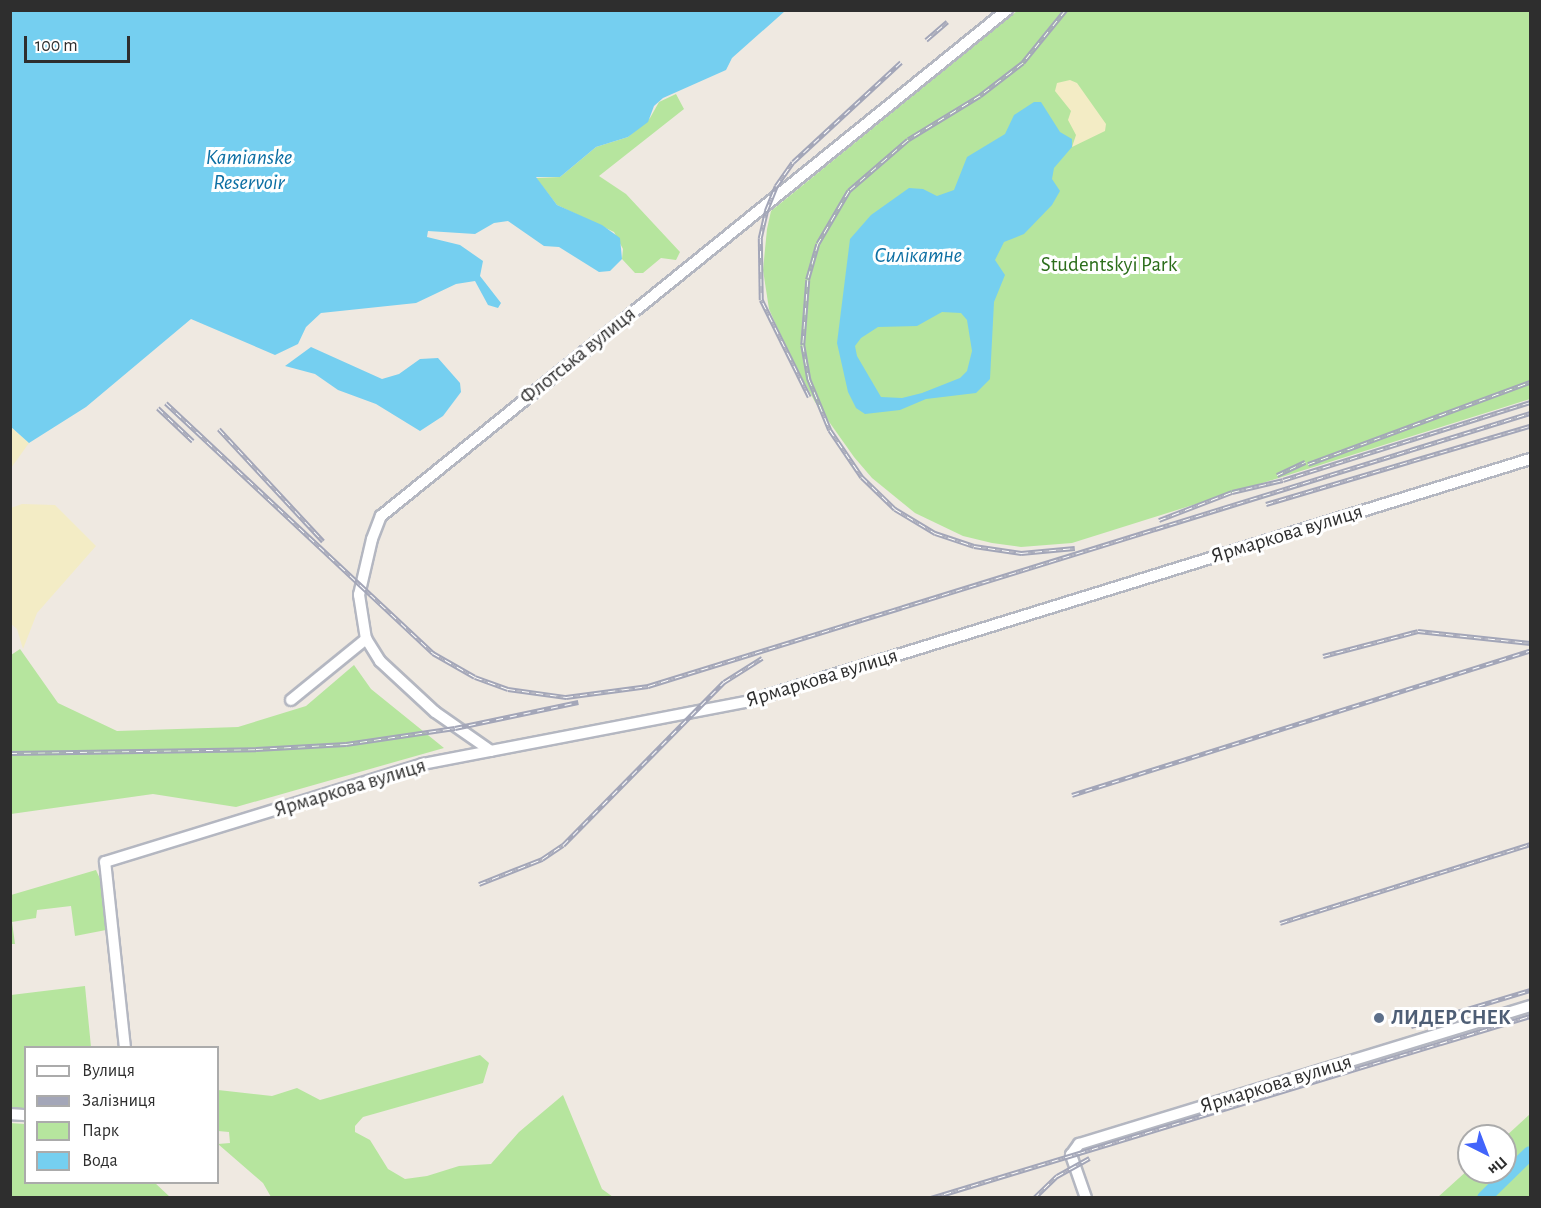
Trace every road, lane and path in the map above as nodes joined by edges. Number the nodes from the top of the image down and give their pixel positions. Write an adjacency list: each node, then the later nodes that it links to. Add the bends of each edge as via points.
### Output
1 (1007, 10): 3 (street, Флотська вулиця, via 388,509 375,526 359,595)
2 (1530, 459): 5 (street, Ярмаркова вулиця, via 746,702)
3 (366, 639): 4 (street); 5 (street, Флотська вулиця, via 380,661 435,712)
4 (291, 700)
5 (491, 751): 7 (street, Ярмаркова вулиця, via 423,764 105,862)
6 (1530, 1006): 8 (street, Ярмаркова вулиця, via 1079,1144 1071,1155)
7 (125, 1046)
8 (1086, 1197)

